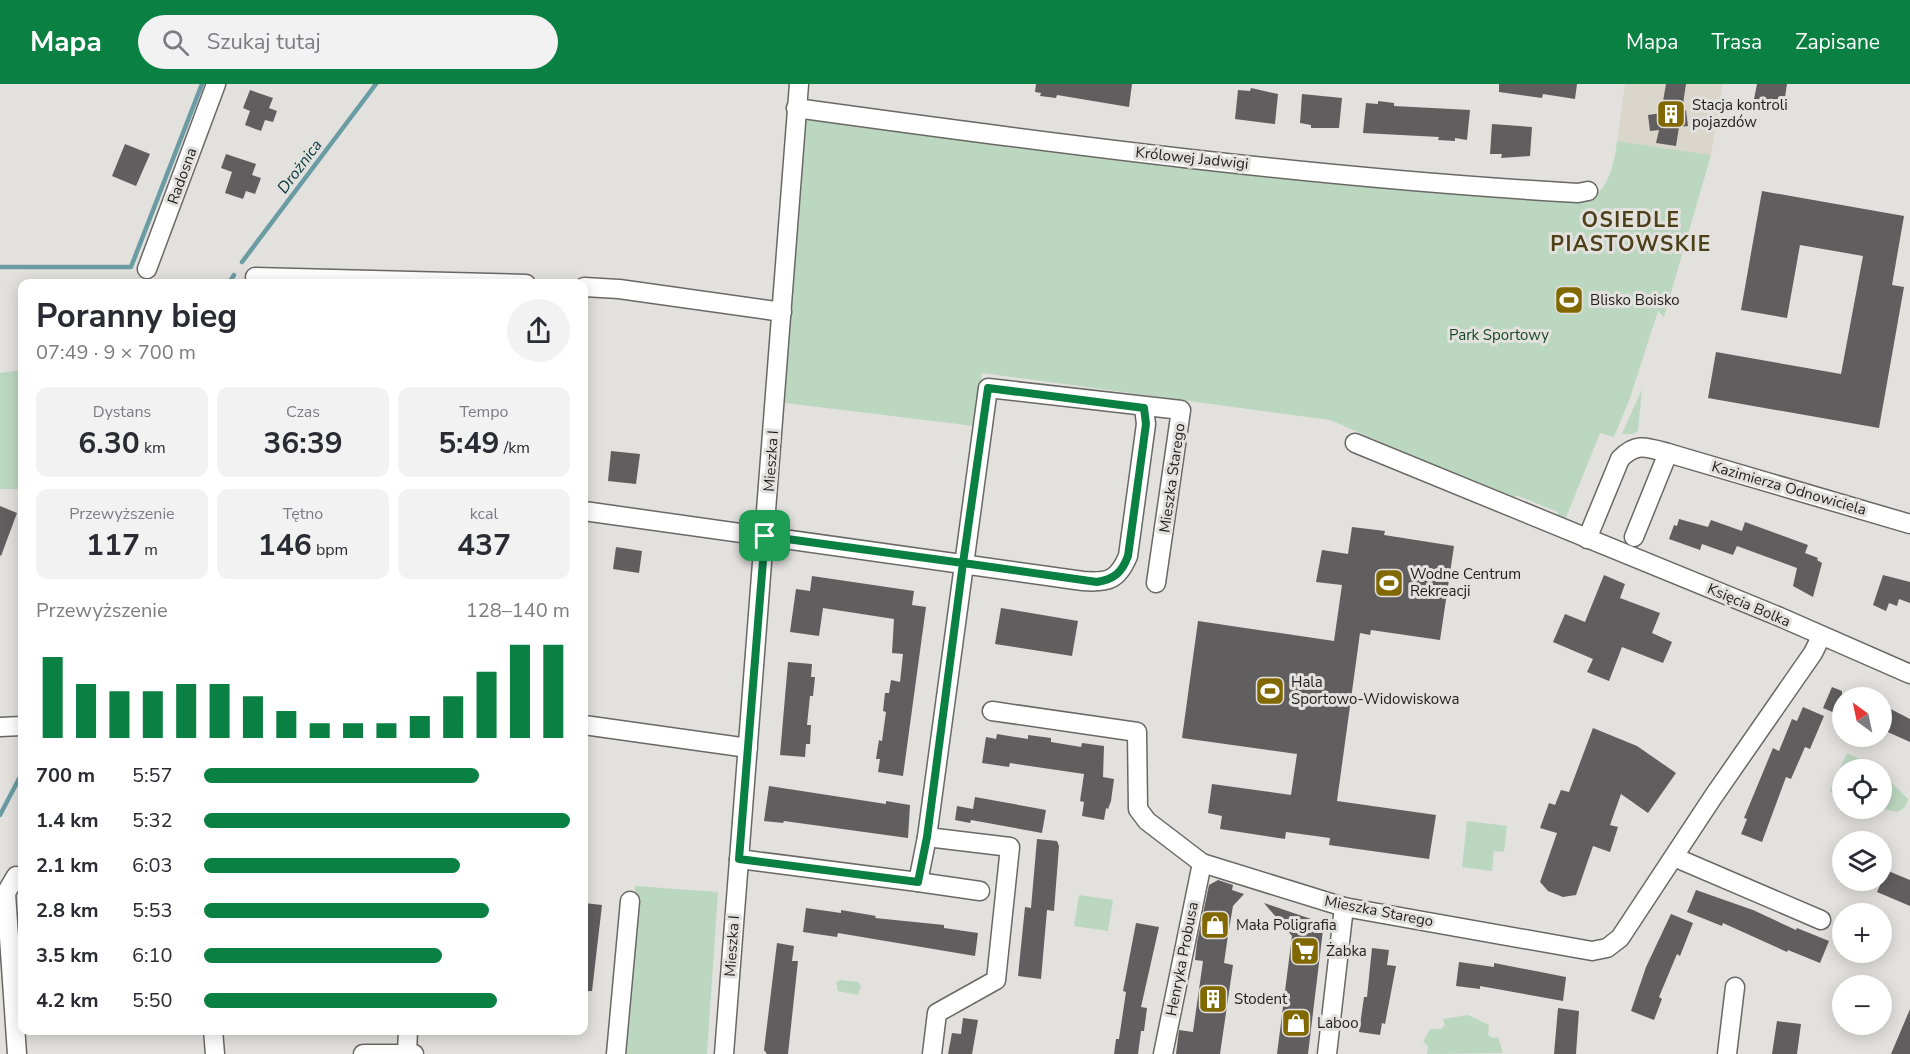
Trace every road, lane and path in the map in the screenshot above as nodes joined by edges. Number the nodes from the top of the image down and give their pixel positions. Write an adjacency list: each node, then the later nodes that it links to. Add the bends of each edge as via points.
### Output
1 (216, 84): 5 (street, Radosna)
2 (799, 84): 3 (street, Mieszka I)
3 (796, 108): 4 (street, Królowej Jadwigi, via 1166,156 1472,187); 9 (street, Mieszka I)
4 (1588, 191)
5 (147, 269)
6 (255, 277): 7 (street)
7 (332, 279)
8 (588, 287): 9 (street)
9 (782, 312): 15 (street, Mieszka I)
10 (1144, 408): 18 (street, via 1146,424 1128,556 1122,571 1109,580 1097,582); 18 (street, via 988,388); 19 (street, Mieszka Starego, via 1181,410)
11 (1355, 443): 17 (street, Księcia Bolka)
12 (1668, 453): 14 (street, Kazimierza Odnowiciela); 16 (street); 17 (street, via 1642,446 1624,454)
13 (588, 512): 15 (street)
14 (1910, 524)
15 (765, 536): 18 (street); 26 (street, Mieszka I)
16 (1634, 537)
17 (1587, 539): 20 (street, Księcia Bolka)
18 (963, 563): 27 (street)
19 (1156, 584)
20 (1821, 637): 21 (street, Księcia Bolka); 28 (street, Mieszka Starego, via 1814,653)
21 (1910, 674)
22 (993, 711): 30 (street, Mieszka Starego, via 1137,732 1138,809 1147,821)
23 (18, 726): 25 (street)
24 (588, 726): 26 (street)
25 (0, 727)
26 (748, 748): 29 (street, Mieszka I)
27 (927, 837): 32 (street); 47 (street, via 1010,848 996,980 937,1013)
28 (1674, 857): 35 (street, Mieszka Starego, via 1620,938 1607,948 1592,951); 36 (street)
29 (739, 859): 32 (street); 46 (street, Mieszka I)
30 (1202, 863): 35 (street, Mieszka Starego); 48 (street, Henryka Probusa)
31 (15, 876): 40 (street, via 6,893)
32 (918, 882): 33 (street)
33 (980, 891)
34 (630, 901): 45 (street)
35 (1344, 907): 49 (street)
36 (1821, 920)
37 (1735, 987): 50 (street)
38 (213, 1035): 41 (street)
39 (408, 1035): 43 (street)
40 (17, 1054)
41 (215, 1054)
42 (363, 1054): 43 (street)
43 (407, 1054): 44 (street)
44 (414, 1054)
45 (616, 1054)
46 (724, 1054)
47 (932, 1054)
48 (1163, 1054)
49 (1327, 1054)
50 (1727, 1054)

